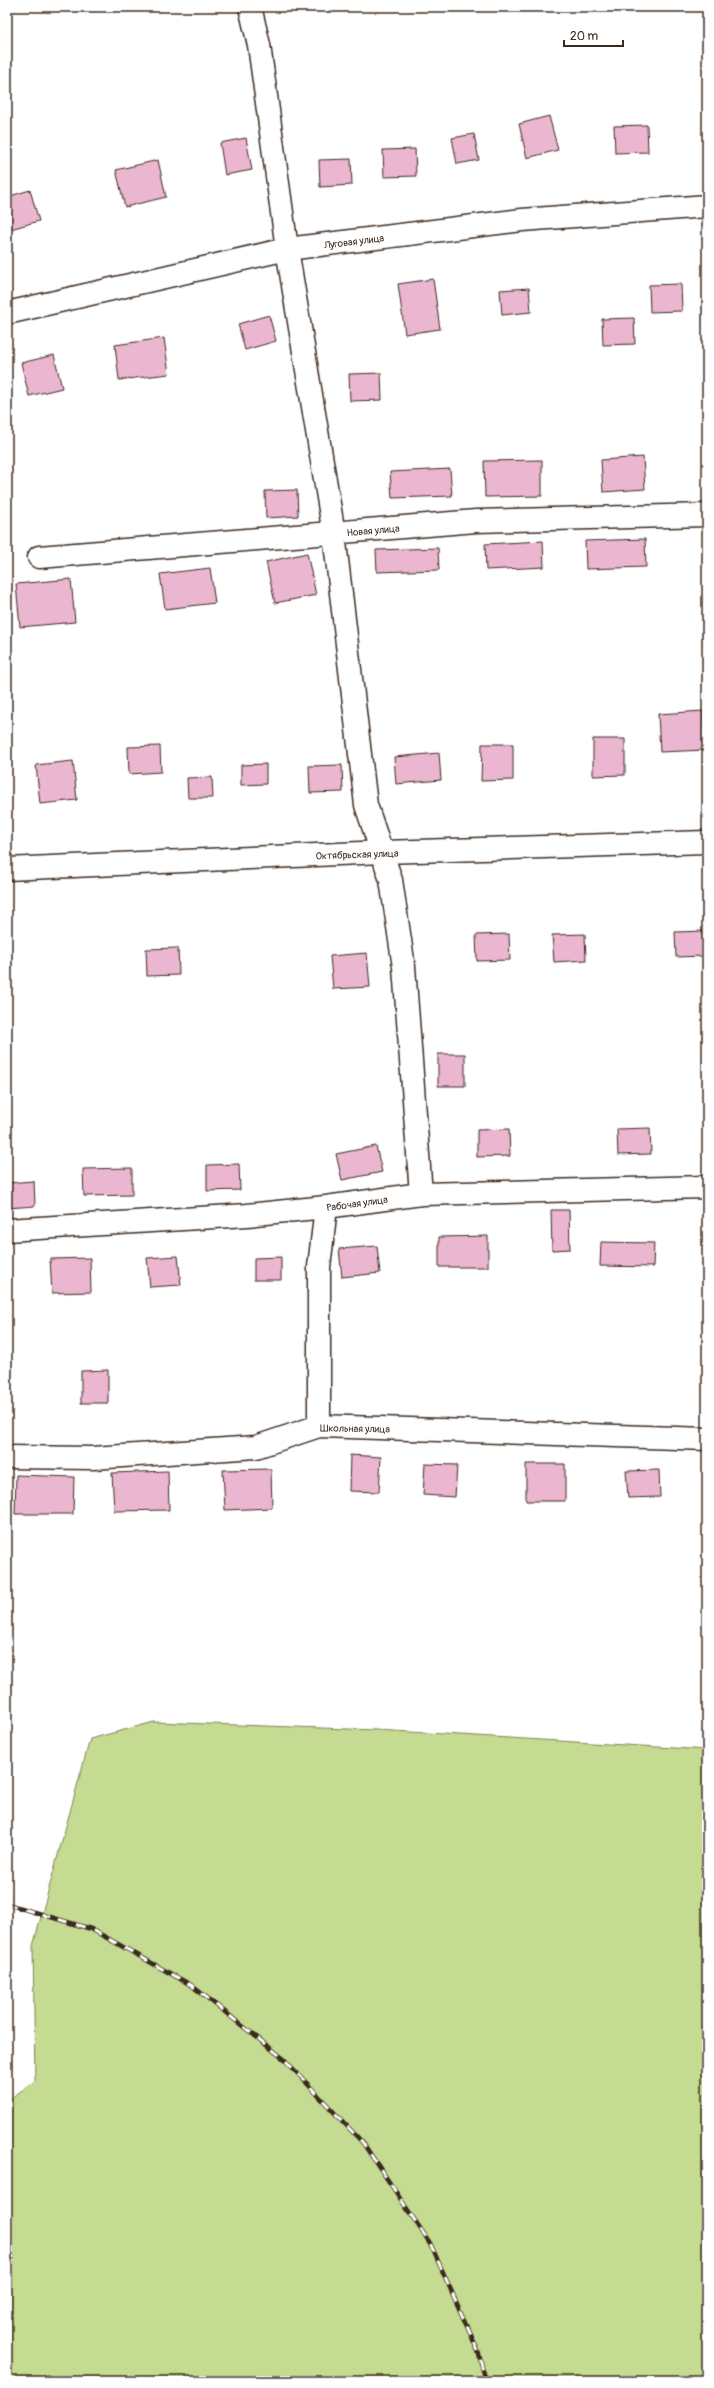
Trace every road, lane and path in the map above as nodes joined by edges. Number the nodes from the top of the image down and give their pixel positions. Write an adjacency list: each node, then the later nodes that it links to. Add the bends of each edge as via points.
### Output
1 (250, 7): 3 (street, via 258,45)
2 (707, 206): 3 (street, Луговая улица, via 522,220)
3 (286, 249): 4 (street, Луговая улица); 6 (street)
4 (7, 313)
5 (707, 515): 6 (street, Новая улица, via 476,521)
6 (334, 534): 7 (street, Новая улица); 9 (street, via 366,805)
7 (39, 557)
8 (707, 842): 9 (street, Октябрьская улица)
9 (383, 852): 10 (street, Октябрьская улица); 12 (street, via 391,880 404,967)
10 (7, 869)
11 (707, 1187): 12 (street, Рабочая улица)
12 (420, 1194): 13 (street, Рабочая улица)
13 (326, 1207): 14 (street, Рабочая улица, via 247,1215); 15 (street, via 319,1267)
14 (7, 1230)
15 (319, 1426): 16 (street, Школьная улица); 17 (street, Школьная улица, via 256,1447 93,1458)
16 (707, 1439)
17 (7, 1457)

